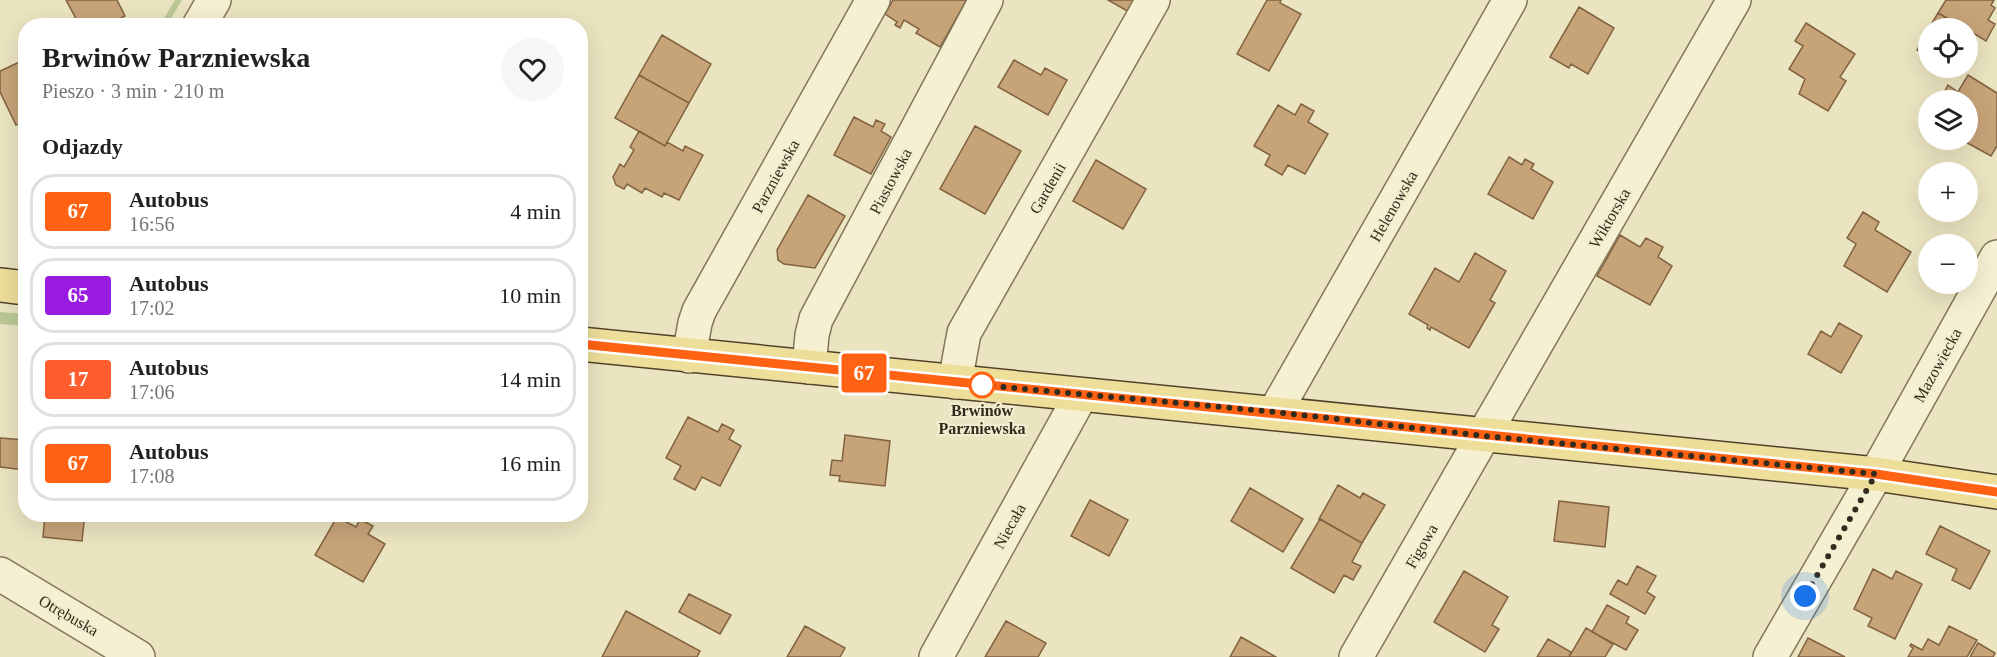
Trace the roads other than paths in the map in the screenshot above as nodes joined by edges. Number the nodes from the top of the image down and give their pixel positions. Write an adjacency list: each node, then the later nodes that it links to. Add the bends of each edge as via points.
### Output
1 (214, 0): 7 (street)
2 (873, 0): 12 (street, Parzniewska, via 699,311)
3 (986, 0): 13 (street, Piastowska, via 816,319)
4 (1153, 0): 14 (street, Gardenii, via 964,333)
5 (1510, 0): 16 (street, Helenowska)
6 (1734, 0): 17 (street, Wiktorska)
7 (204, 18)
8 (1997, 257): 18 (street, Mazowiecka)
9 (0, 285): 10 (main road)
10 (18, 287)
11 (588, 345): 12 (main road)
12 (689, 356): 13 (main road)
13 (808, 367): 14 (main road)
14 (955, 382): 15 (main road)
15 (1082, 395): 16 (main road); 22 (street, Niecała)
16 (1275, 412): 17 (main road)
17 (1485, 436): 18 (main road); 23 (street, Figowa)
18 (1876, 474): 19 (main road); 24 (street, Mazowiecka)
19 (1997, 492)
20 (0, 574): 21 (street, Otrębuska)
21 (138, 657)
22 (936, 657)
23 (1356, 657)
24 (1770, 657)

